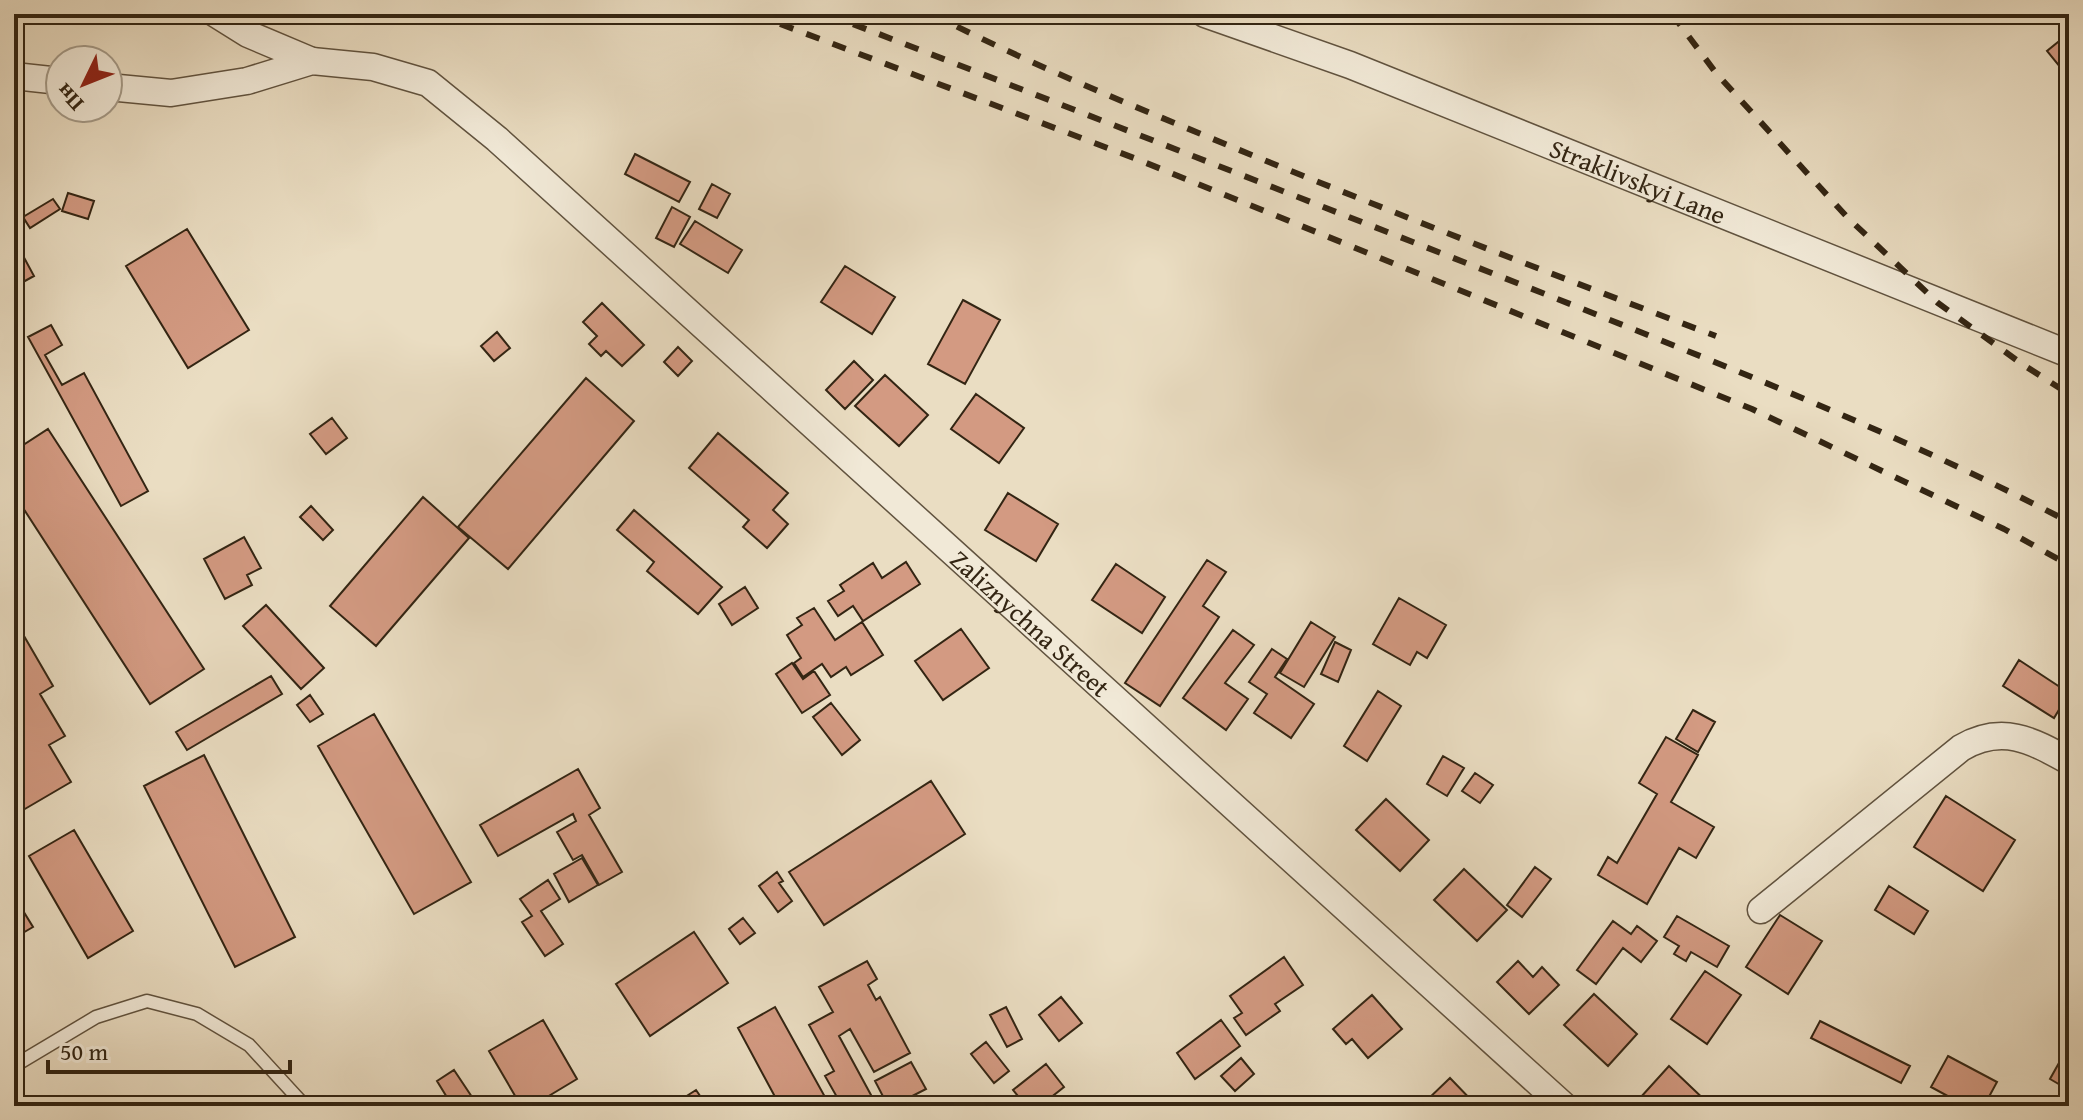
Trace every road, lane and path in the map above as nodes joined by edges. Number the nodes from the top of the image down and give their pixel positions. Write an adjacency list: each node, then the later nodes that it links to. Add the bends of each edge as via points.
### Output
1 (216, 14): 3 (street)
2 (1205, 14): 7 (street, Straklivskyi Lane, via 1350,65)
3 (312, 61): 6 (street, via 210,89 171,93); 12 (street, Zaliznychna Street, via 373,67 428,83 497,139)
4 (14, 76): 5 (street)
5 (44, 79)
6 (124, 89)
7 (2069, 354)
8 (2069, 761): 9 (street, via 2023,738 1977,738)
9 (1761, 910)
10 (14, 1066): 11 (lane, via 96,1017 147,1001 197,1014 249,1045)
11 (305, 1106)
12 (1564, 1106)

